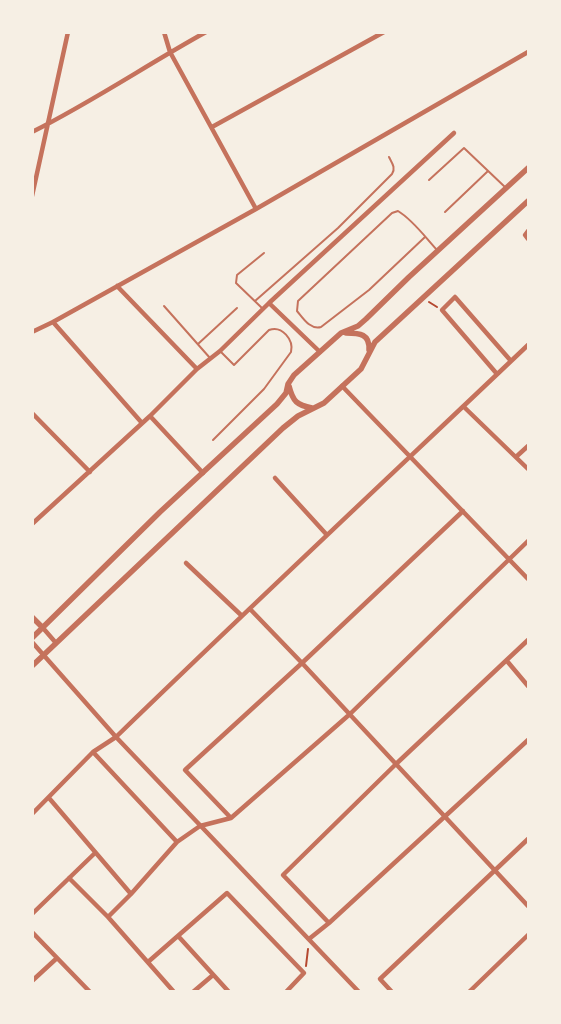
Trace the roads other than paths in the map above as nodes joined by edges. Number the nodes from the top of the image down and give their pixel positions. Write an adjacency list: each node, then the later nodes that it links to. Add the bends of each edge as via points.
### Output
1 (68, 32): 7 (street)
2 (164, 32): 5 (street)
3 (206, 32): 5 (street)
4 (384, 32): 8 (street)
5 (170, 52): 7 (street); 8 (street)
6 (528, 52): 18 (street)
7 (48, 124): 9 (street); 16 (street)
8 (212, 127): 18 (street)
9 (32, 132)
10 (454, 133): 27 (street)
11 (389, 157): 26 (lane, via 392,174 338,228)
12 (528, 168): 15 (street)
13 (488, 171): 14 (lane, via 464,148); 15 (lane); 19 (lane)
14 (429, 180)
15 (506, 188): 23 (street)
16 (32, 196)
17 (528, 201): 38 (street, via 375,342)
18 (256, 209): 25 (street)
19 (445, 212)
20 (528, 231): 22 (street, via 525,235)
21 (425, 238): 21 (lane, via 403,214 398,211 392,213 298,301 297,311 312,327 321,327 369,290); 23 (lane)
22 (528, 239)
23 (438, 252): 33 (street, via 358,326)
24 (264, 253): 26 (lane, via 235,279)
25 (116, 286): 31 (street); 41 (street)
26 (255, 302): 30 (lane)
27 (269, 303): 30 (street); 37 (street)
28 (164, 306): 34 (lane)
29 (237, 308): 34 (lane)
30 (263, 309): 36 (street)
31 (52, 322): 32 (street); 49 (street)
32 (32, 332)
33 (341, 333): 37 (street); 38 (street, via 359,332 366,337)
34 (198, 344): 39 (lane)
35 (528, 344): 40 (street)
36 (220, 351): 39 (street); 50 (lane, via 234,365 274,328 280,329 292,346 264,389)
37 (320, 352): 43 (street)
38 (369, 355): 44 (street, via 361,368)
39 (211, 359): 41 (street)
40 (511, 361): 42 (street); 42 (street, via 455,297 442,310)
41 (197, 369): 48 (street)
42 (497, 374): 45 (street)
43 (288, 384): 46 (street, via 292,397 300,406); 56 (street, via 286,393 277,404)
44 (342, 386): 46 (street, via 324,403); 53 (street)
45 (464, 407): 52 (street); 53 (street)
46 (313, 408): 74 (street, via 283,428)
47 (32, 412): 55 (street)
48 (150, 416): 49 (street); 56 (street)
49 (142, 423): 55 (street)
50 (213, 440)
51 (528, 446): 52 (street)
52 (517, 456): 54 (street)
53 (410, 457): 58 (street); 62 (street)
54 (528, 469)
55 (90, 472): 60 (street)
56 (203, 472): 70 (street)
57 (275, 478): 62 (street)
58 (463, 511): 64 (street); 77 (street)
59 (32, 515): 60 (street)
60 (37, 520): 61 (street)
61 (32, 524)
62 (328, 535): 67 (street)
63 (528, 541): 64 (street)
64 (510, 559): 66 (street); 80 (street)
65 (186, 563): 68 (street)
66 (528, 579)
67 (250, 608): 68 (street); 77 (street)
68 (241, 615): 81 (street)
69 (32, 617): 70 (street)
70 (43, 628): 71 (street); 74 (street)
71 (32, 638)
72 (528, 640): 76 (street)
73 (32, 642): 75 (street)
74 (56, 643): 75 (street)
75 (44, 654): 78 (street); 81 (street)
76 (507, 661): 79 (street); 84 (street)
77 (302, 663): 80 (street); 88 (street, via 185,770)
78 (32, 666)
79 (528, 686)
80 (350, 714): 84 (street); 88 (street)
81 (116, 737): 83 (street); 89 (street)
82 (528, 740): 87 (street)
83 (93, 752): 85 (street); 91 (street)
84 (396, 764): 87 (street); 99 (street, via 283,875)
85 (49, 798): 86 (street); 92 (street)
86 (32, 814)
87 (445, 816): 93 (street); 99 (street)
88 (231, 818): 89 (street)
89 (200, 826): 91 (street); 103 (street)
90 (528, 840): 93 (street)
91 (177, 842): 95 (street)
92 (95, 853): 94 (street); 95 (street)
93 (496, 871): 96 (street); 114 (street, via 380,979)
94 (69, 878): 97 (street); 98 (street)
95 (131, 894): 98 (street)
96 (528, 906)
97 (32, 914)
98 (108, 917): 105 (street)
99 (329, 923): 103 (street)
100 (32, 932): 104 (street)
101 (528, 935): 115 (street)
102 (179, 937): 105 (street); 106 (street); 112 (street, via 227,893 304,973)
103 (309, 940): 113 (street)
104 (57, 958): 107 (street); 108 (street)
105 (148, 962): 109 (street)
106 (213, 975): 110 (street); 111 (street)
107 (32, 980)
108 (90, 992)
109 (174, 992)
110 (193, 992)
111 (229, 992)
112 (286, 992)
113 (359, 992)
114 (392, 992)
115 (470, 992)

